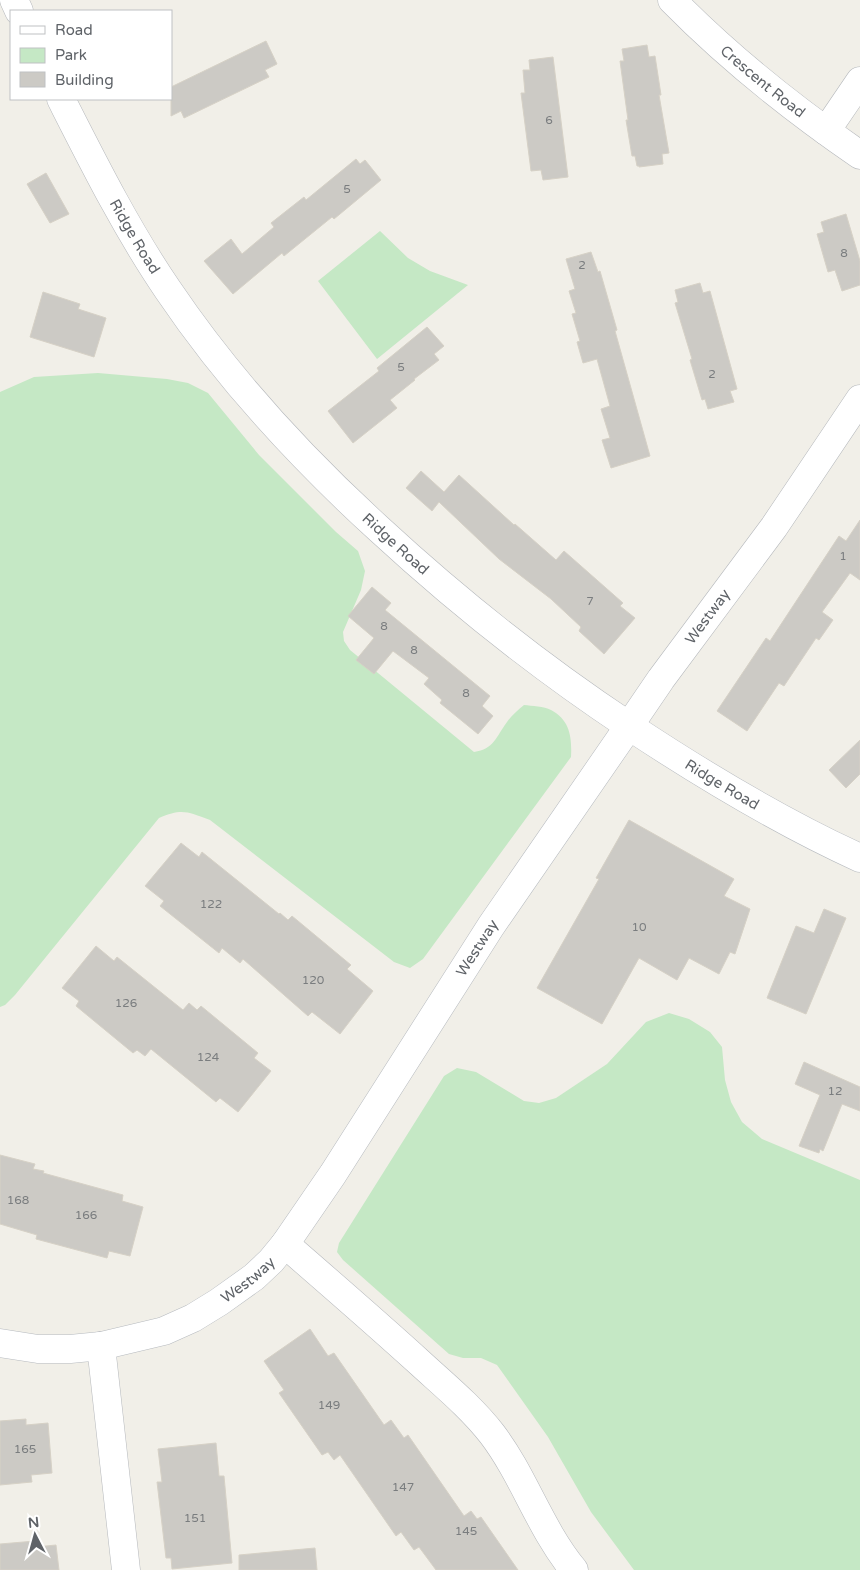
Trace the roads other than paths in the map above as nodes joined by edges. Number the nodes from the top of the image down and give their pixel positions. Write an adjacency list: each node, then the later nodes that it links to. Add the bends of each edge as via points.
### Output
1 (672, 0): 4 (street, Crescent Road, via 712,39)
2 (860, 81): 4 (street)
3 (62, 100): 7 (street, Ridge Road, via 123,218 168,291 236,381 280,432 431,578 528,655)
4 (826, 131): 5 (street, Crescent Road)
5 (860, 155)
6 (860, 399): 7 (street, Westway, via 774,527)
7 (629, 726): 8 (street, Ridge Road, via 758,806); 9 (street, Westway, via 491,926)
8 (860, 858)
9 (285, 1244): 11 (street, Westway, via 254,1277 193,1318 164,1331); 13 (street, via 480,1420 505,1452)
10 (0, 1343): 11 (street, Westway, via 38,1349)
11 (101, 1346): 12 (street)
12 (126, 1570)
13 (574, 1570)

